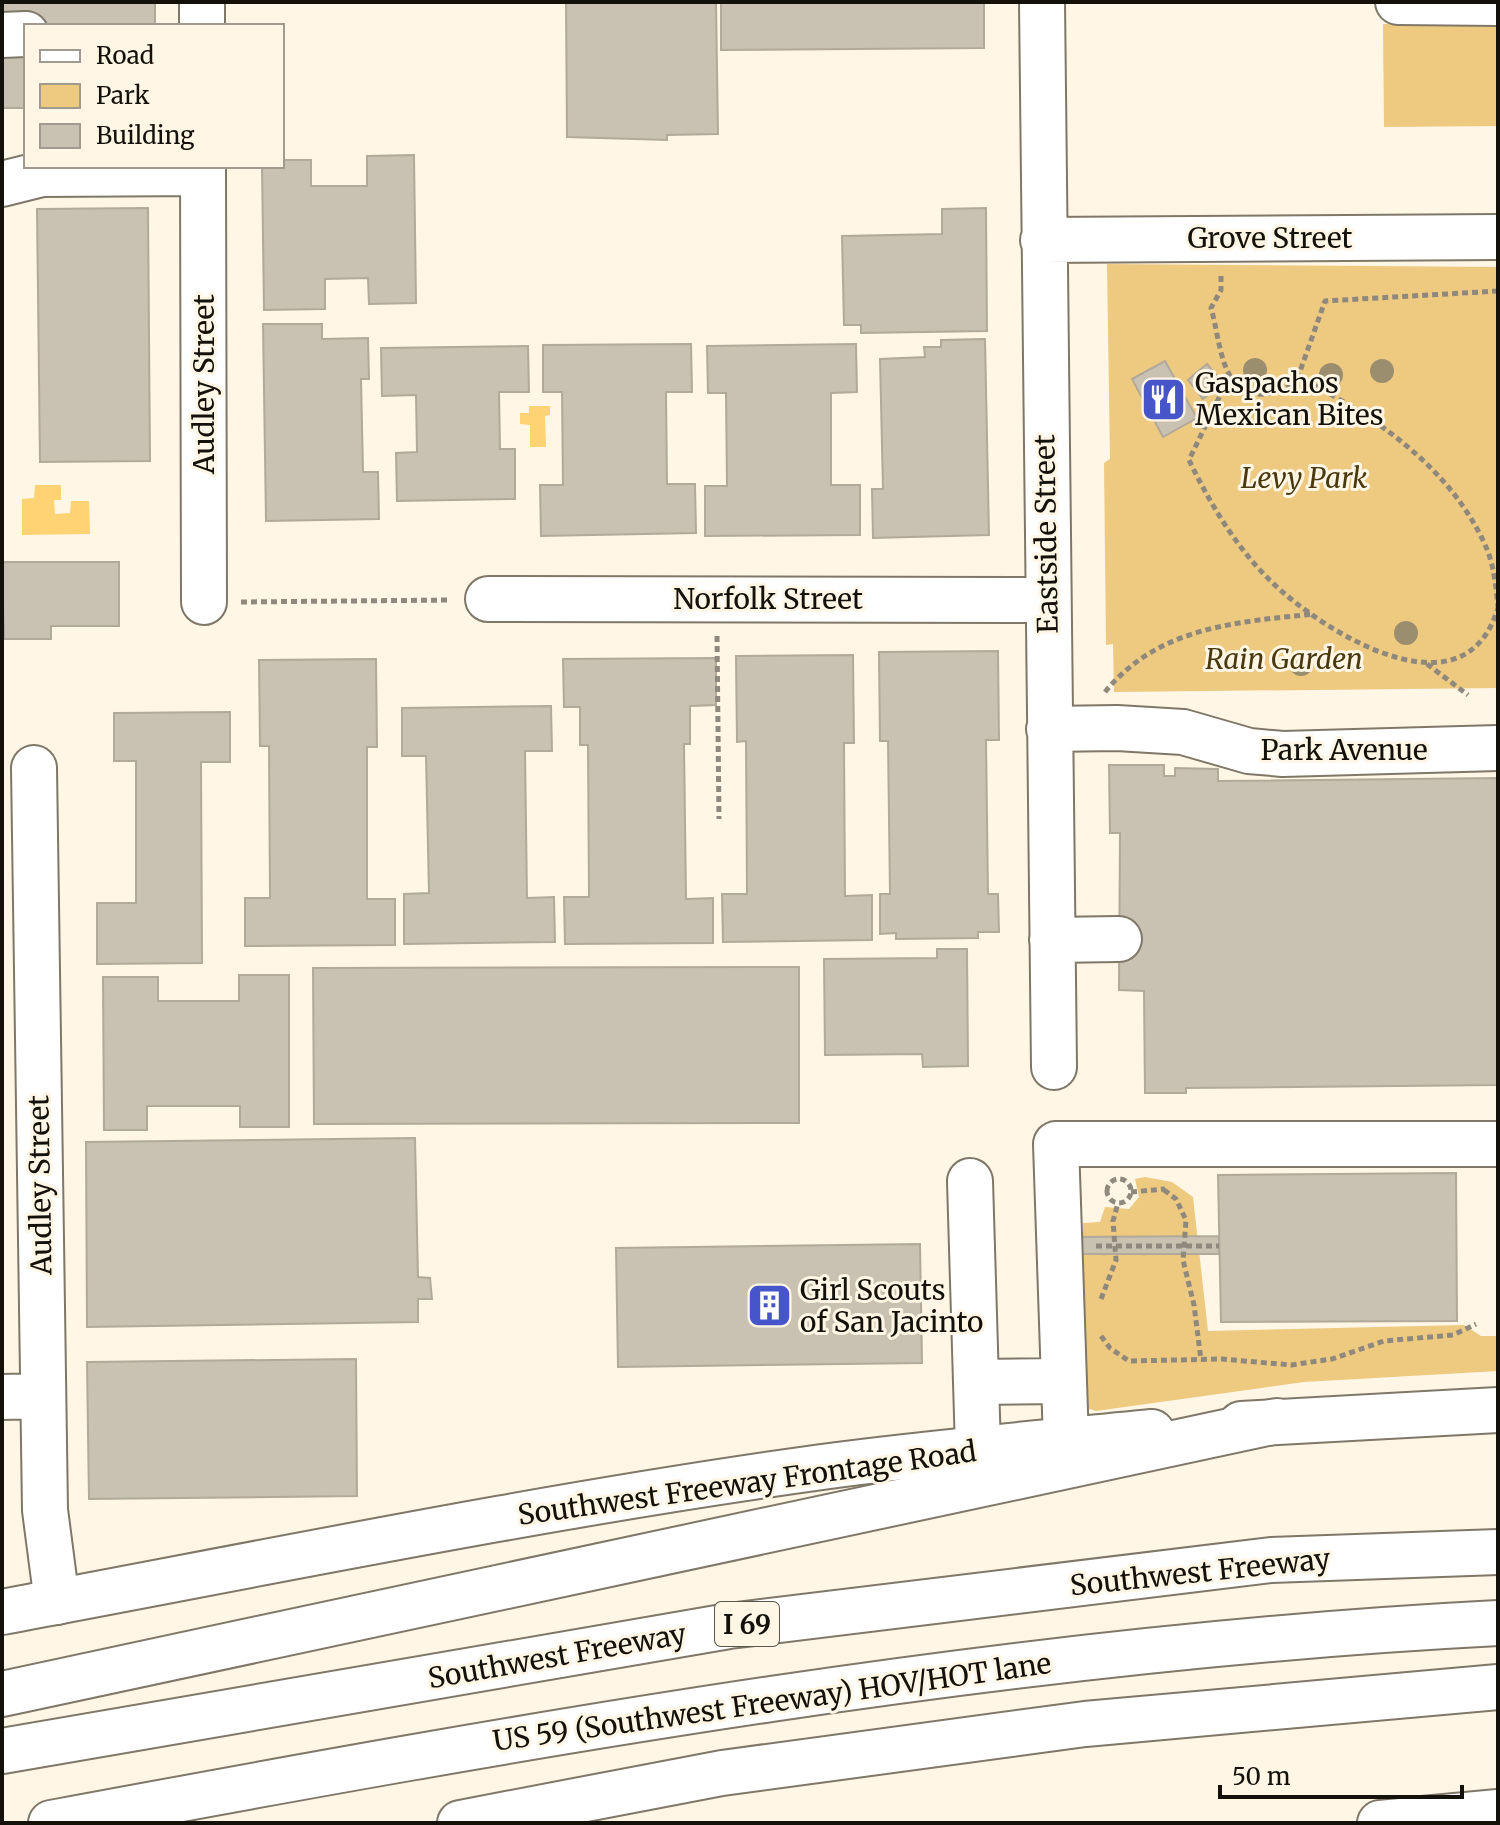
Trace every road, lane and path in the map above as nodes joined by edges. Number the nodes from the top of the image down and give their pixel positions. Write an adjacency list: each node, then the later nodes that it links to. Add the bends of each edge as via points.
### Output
1 (202, 2): 5 (main road)
2 (1042, 2): 12 (main road, Eastside Street)
3 (1398, 2): 4 (main road)
4 (1498, 3)
5 (202, 24)
6 (24, 34): 7 (main road)
7 (2, 35)
8 (203, 170): 9 (main road, via 42,174); 19 (main road, Audley Street)
9 (2, 184)
10 (1498, 237): 11 (main road, Grove Street)
11 (1220, 239): 12 (main road, Grove Street); 15 (path, via 1221,290 1211,308)
12 (1043, 240): 18 (main road, Eastside Street)
13 (1498, 291): 14 (path, via 1325,301)
14 (1298, 377): 15 (path, via 1290,386 1267,394 1243,391); 20 (path, via 1379,422 1450,491 1487,548)
15 (1228, 379): 21 (path, via 1189,460 1210,503 1253,560 1285,594)
16 (488, 599): 17 (main road, Norfolk Street); 19 (path)
17 (716, 599): 18 (main road, Norfolk Street); 29 (path)
18 (1047, 600): 26 (main road, Eastside Street)
19 (204, 602)
20 (1498, 608): 22 (path)
21 (1315, 614): 23 (path, via 1383,653); 25 (path, via 1217,626 1156,648 1124,668 1103,694)
22 (1495, 627): 23 (path, via 1467,655)
23 (1427, 663): 24 (path)
24 (1468, 695)
25 (1103, 728): 26 (main road, Park Avenue); 27 (main road, Park Avenue, via 1183,732 1249,751 1283,754)
26 (1049, 729): 30 (main road, Eastside Street)
27 (1498, 748)
28 (34, 768): 43 (main road, Audley Street)
29 (719, 819)
30 (1052, 954): 31 (main road); 32 (main road, Eastside Street)
31 (1119, 954)
32 (1054, 1067)
33 (1498, 1144): 41 (main road, via 1056,1144)
34 (970, 1181): 42 (main road)
35 (1164, 1190): 40 (path, via 1176,1199 1186,1220 1183,1260)
36 (1118, 1203): 36 (path, via 1130,1196 1123,1180 1108,1188 1108,1196); 37 (path, via 1113,1221 1116,1260)
37 (1098, 1307)
38 (1476, 1324): 40 (path, via 1453,1335 1384,1341 1313,1363)
39 (1098, 1327): 40 (path, via 1110,1348 1129,1361)
40 (1201, 1360)
41 (1064, 1381): 42 (main road); 46 (main road)
42 (977, 1382): 47 (main road)
43 (22, 1396): 49 (main road, Audley Street)
44 (1498, 1410): 45 (main road, Southwest Freeway Frontage Road)
45 (1277, 1421): 46 (main road, Southwest Freeway Frontage Road); 53 (main road)
46 (1066, 1441): 47 (main road, Southwest Freeway Frontage Road)
47 (978, 1449): 49 (main road, Southwest Freeway Frontage Road, via 582,1505)
48 (1498, 1552): 54 (main road, Southwest Freeway / I 69, via 1271,1560 729,1626)
49 (57, 1602): 50 (main road, Southwest Freeway Frontage Road)
50 (2, 1612)
51 (1498, 1623): 56 (main road, US 59 (Southwest Freeway) HOV/HOT lane, via 1217,1641 923,1675 458,1748)
52 (1498, 1687): 57 (main road, via 1069,1726 722,1773)
53 (2, 1694)
54 (2, 1751)
55 (1498, 1812): 58 (main road)
56 (51, 1823)
57 (460, 1823)
58 (1380, 1823)

